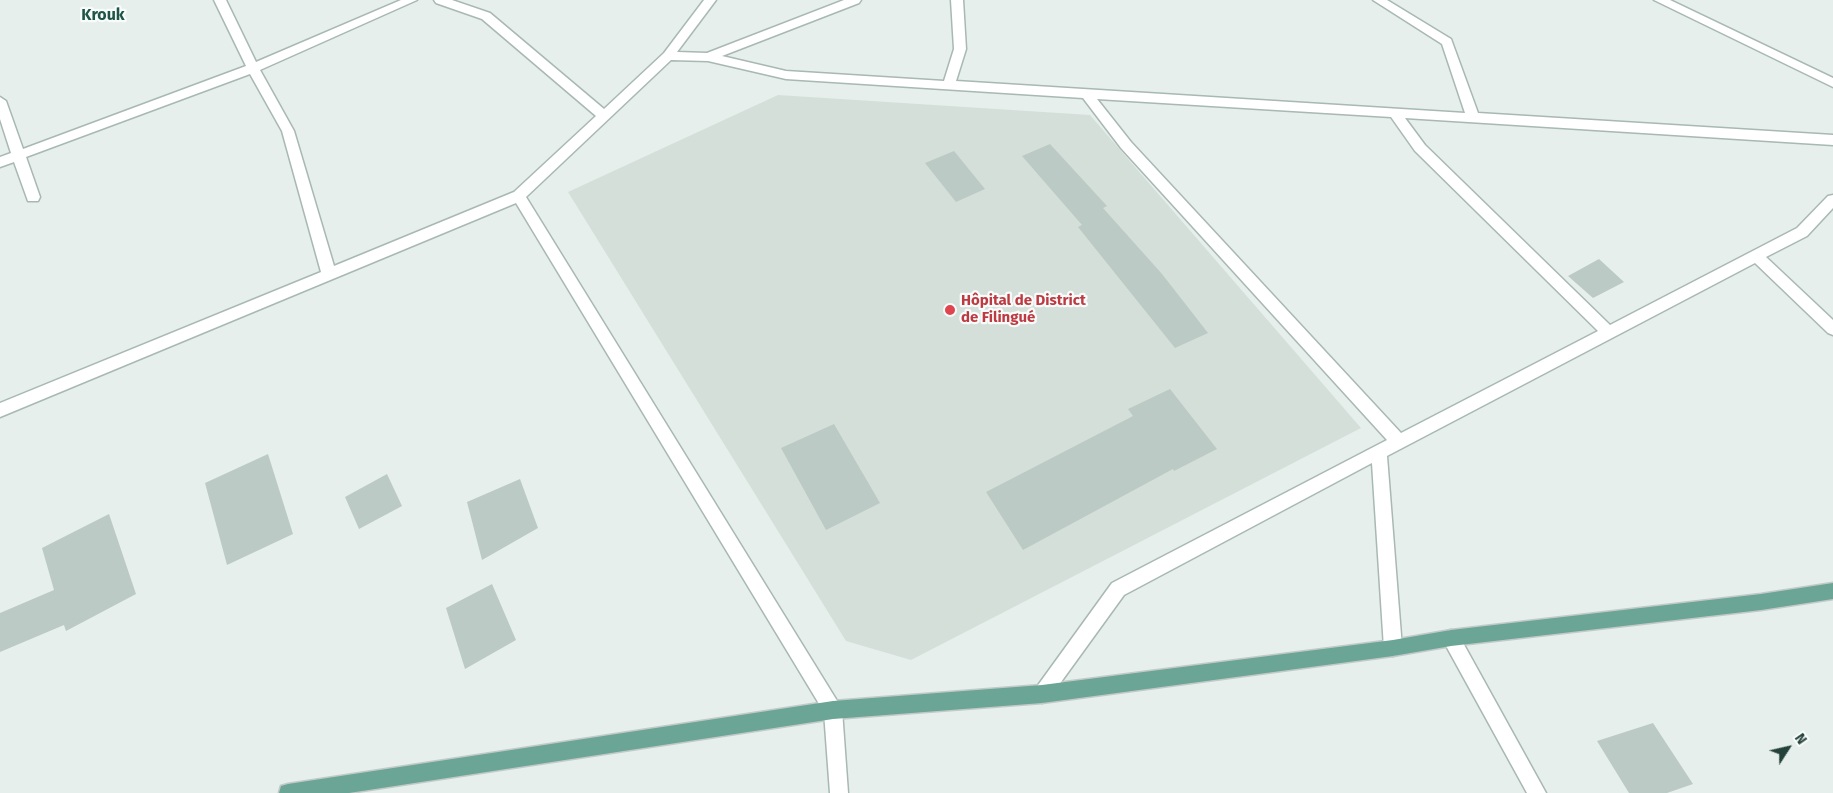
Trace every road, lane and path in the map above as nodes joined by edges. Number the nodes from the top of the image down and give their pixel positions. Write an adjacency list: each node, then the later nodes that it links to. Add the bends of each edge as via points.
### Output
1 (220, 0): 11 (street)
2 (411, 0): 11 (street)
3 (440, 0): 17 (street, via 486,16)
4 (710, 0): 9 (street)
5 (855, 0): 10 (street)
6 (957, 0): 13 (street, via 960,49)
7 (1379, 0): 18 (street, via 1447,42)
8 (1660, 0): 12 (street)
9 (668, 56): 10 (street); 17 (street)
10 (708, 57): 13 (street, via 786,75)
11 (253, 68): 20 (street); 26 (street, via 288,131)
12 (1833, 83)
13 (949, 85): 14 (street)
14 (1088, 94): 16 (street); 30 (street, via 1126,145)
15 (0, 101): 20 (street)
16 (1395, 113): 18 (street); 28 (street, via 1420,148)
17 (604, 116): 22 (street)
18 (1473, 118): 19 (street)
19 (1833, 140)
20 (20, 155): 21 (street); 23 (street)
21 (0, 162)
22 (519, 196): 26 (street); 36 (street)
23 (33, 197)
24 (1833, 200): 25 (street, via 1802,232)
25 (1757, 257): 27 (street); 28 (street)
26 (329, 274): 29 (street)
27 (1833, 329)
28 (1609, 333): 30 (street)
29 (0, 410)
30 (1399, 442): 31 (street)
31 (1379, 452): 34 (street); 35 (street, via 1118,589)
32 (1833, 591): 33 (main road)
33 (1451, 638): 34 (main road); 39 (street)
34 (1393, 648): 35 (main road)
35 (1042, 694): 36 (main road)
36 (833, 710): 37 (main road); 38 (street)
37 (288, 793)
38 (839, 793)
39 (1537, 793)

